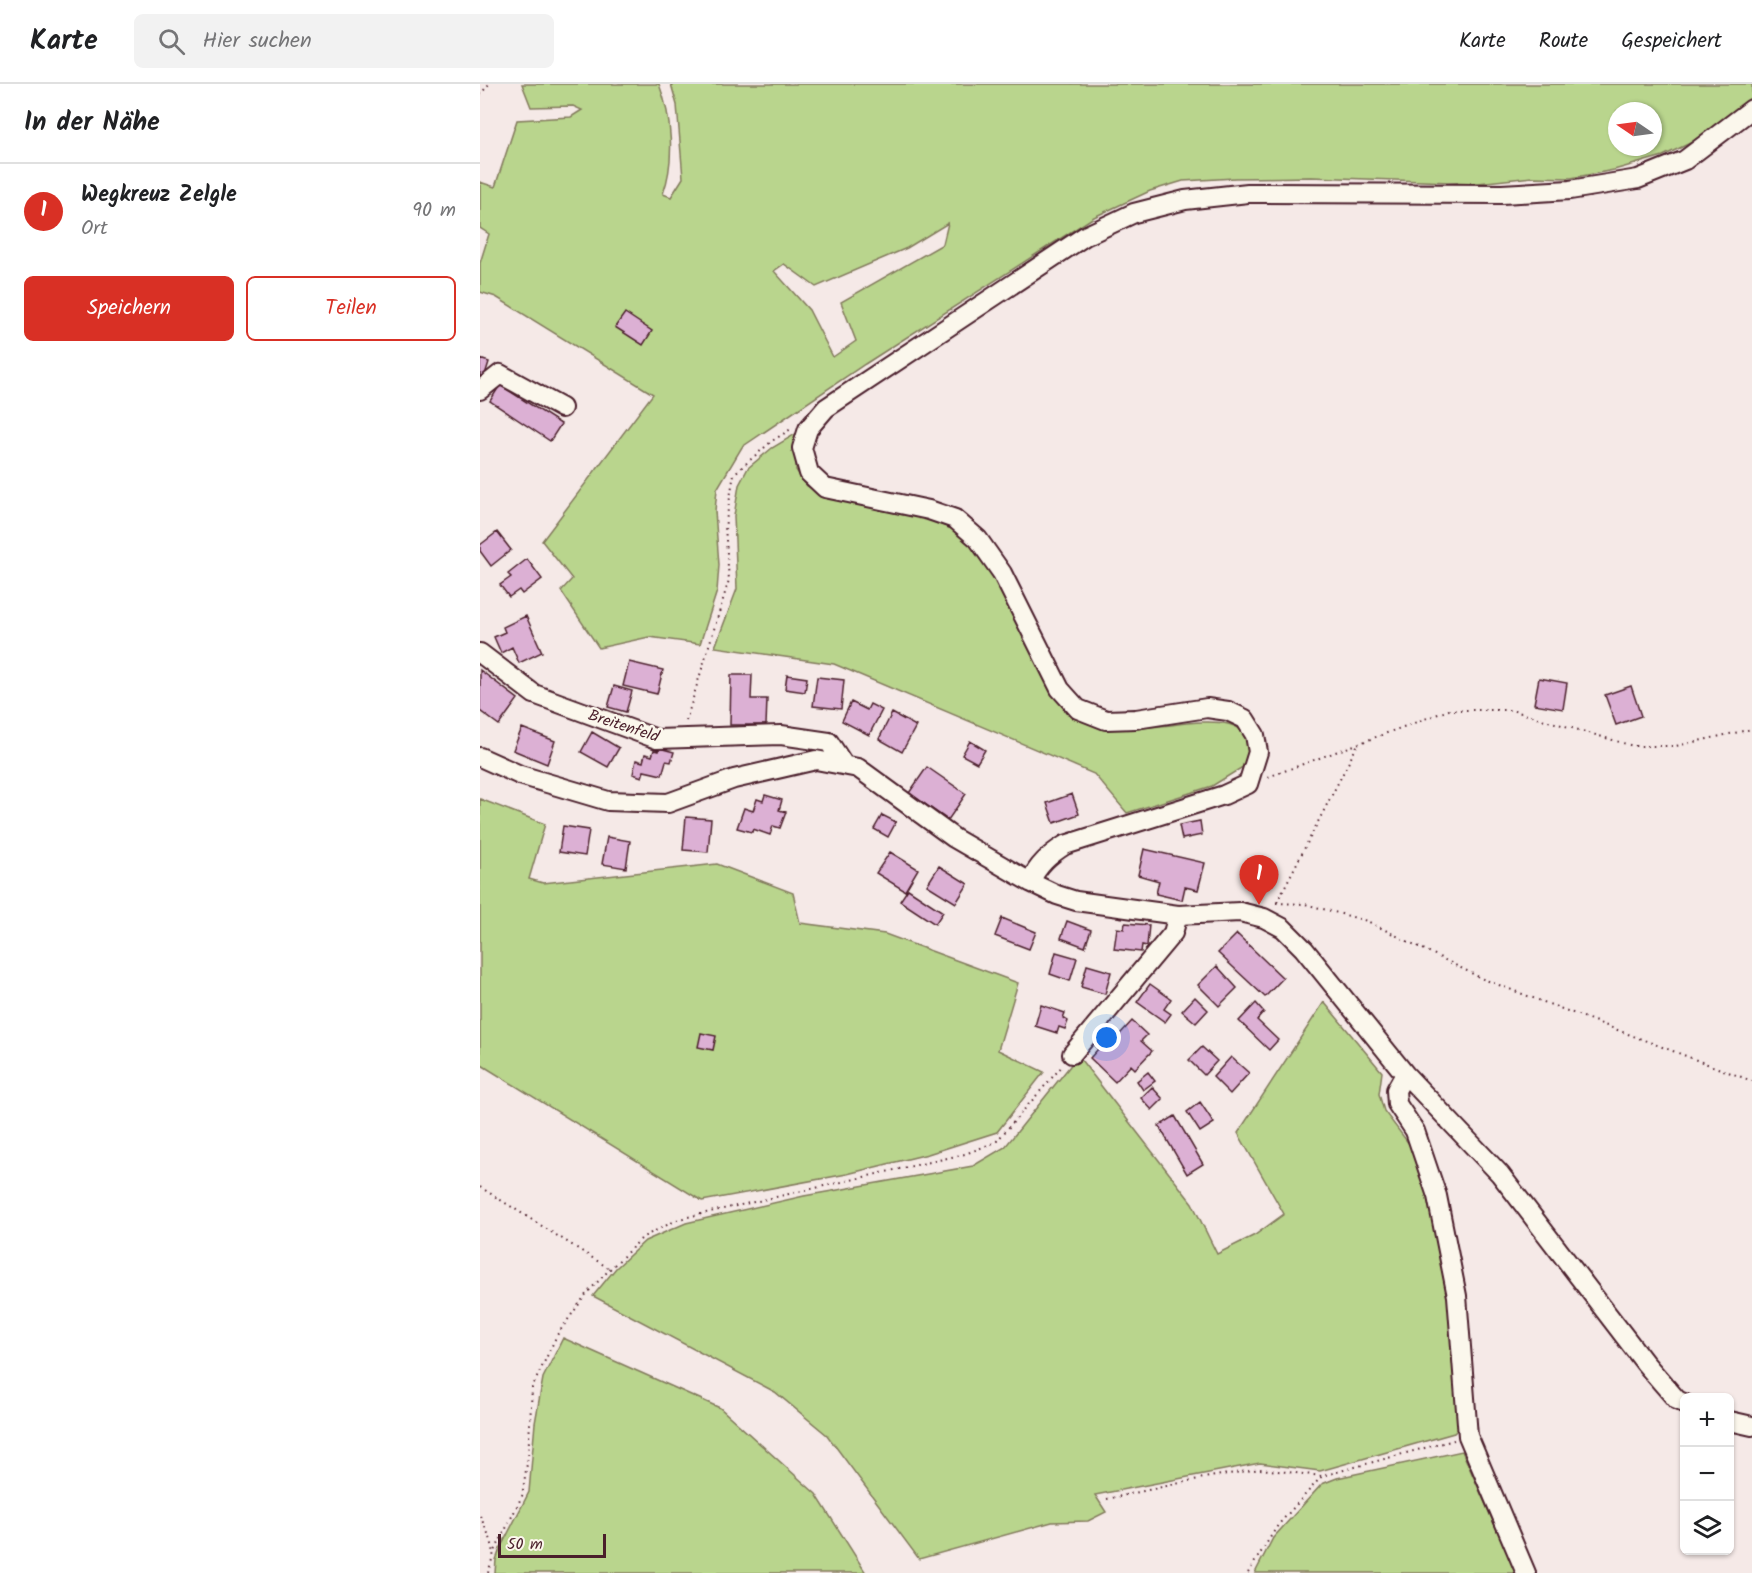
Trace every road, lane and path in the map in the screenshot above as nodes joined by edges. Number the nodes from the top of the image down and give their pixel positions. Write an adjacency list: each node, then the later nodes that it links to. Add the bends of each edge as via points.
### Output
1 (489, 84): 2 (path)
2 (480, 95)
3 (1752, 109): 13 (street, via 1685,160 1638,179 1615,183 1502,194 1248,193 1185,200 1134,213 1085,236 826,408 808,429 802,448 808,473 825,488 929,510 955,519 978,539 1002,573 1060,689 1078,709 1106,720 1208,708 1228,711 1245,720 1256,735 1258,752)
4 (480, 390): 5 (street, via 500,374)
5 (562, 408)
6 (799, 425): 9 (path, via 772,441 734,474 725,526 729,580)
7 (480, 653): 9 (street, Breitenfeld, via 534,694 657,739)
8 (1752, 729): 10 (path, via 1676,746 1633,746 1511,710 1449,710)
9 (681, 738): 12 (street, Breitenfeld, via 781,735 829,742)
10 (1358, 744): 13 (path); 15 (path)
11 (480, 757): 12 (street, via 520,775 608,801 668,803 734,778 816,760)
12 (843, 765): 14 (street, via 858,768 954,838)
13 (1248, 784): 14 (street, via 1065,845 1048,856)
14 (1030, 882): 16 (street, via 1076,901)
15 (1276, 903): 17 (path); 20 (path, via 1305,904 1367,921 1483,980)
16 (1178, 915): 17 (street, via 1240,912); 18 (street, via 1173,933)
17 (1263, 918): 19 (street, via 1283,928 1304,949)
18 (1072, 1054): 22 (path, via 996,1142 965,1154 679,1219 643,1237)
19 (1405, 1074): 23 (street, via 1500,1174 1645,1363); 26 (street, via 1396,1090 1397,1104 1415,1131 1437,1196 1457,1296)
20 (1752, 1081)
21 (480, 1187): 22 (path)
22 (610, 1269): 30 (path, via 557,1335 532,1388 522,1496)
23 (1680, 1401)
24 (1734, 1422): 25 (street)
25 (1752, 1426)
26 (1468, 1436): 27 (path); 33 (street)
27 (1322, 1476): 28 (path, via 1260,1469); 32 (path, via 1278,1525)
28 (1107, 1499)
29 (480, 1516): 30 (path)
30 (494, 1553): 31 (path)
31 (488, 1573)
32 (1248, 1573)
33 (1526, 1573)

